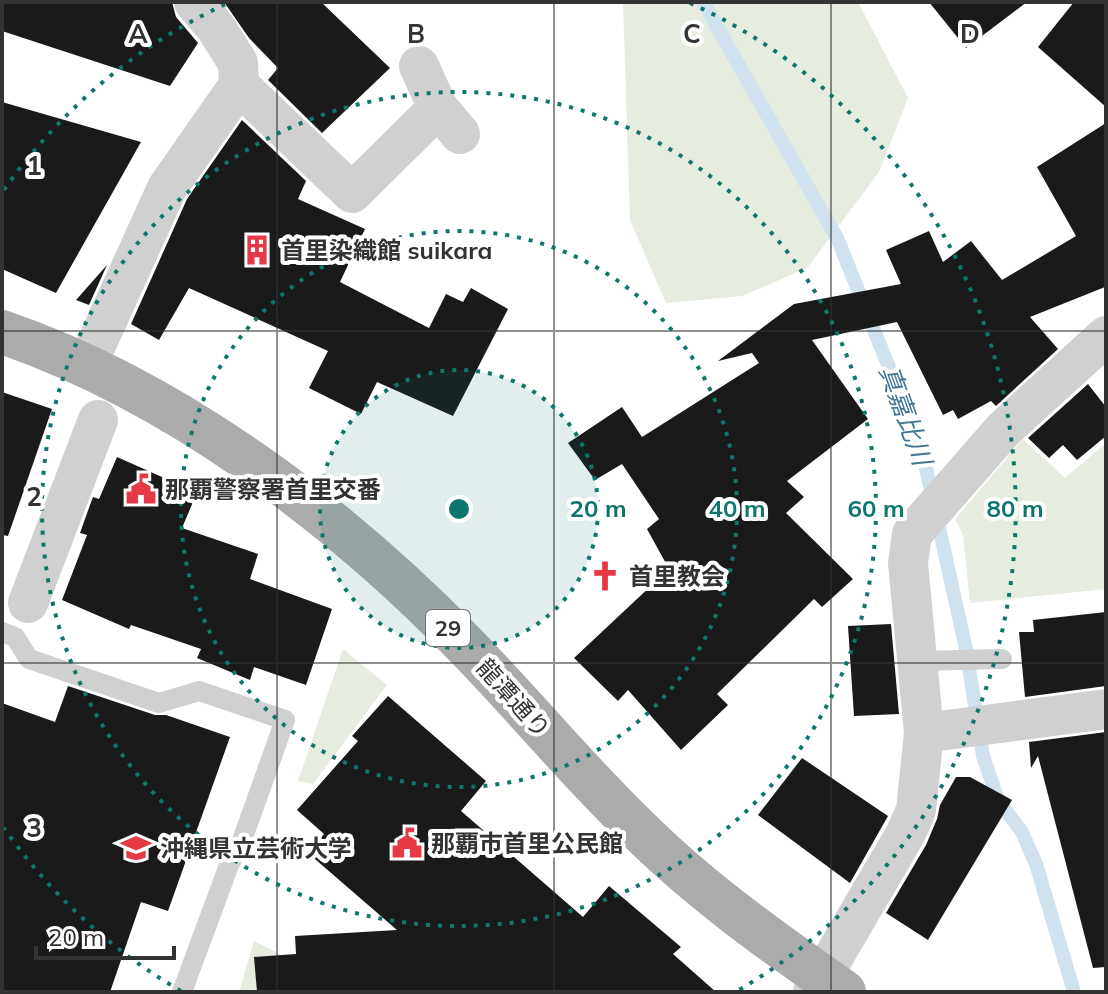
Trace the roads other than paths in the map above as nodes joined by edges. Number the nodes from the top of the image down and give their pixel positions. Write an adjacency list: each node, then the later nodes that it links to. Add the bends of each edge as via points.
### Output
1 (199, 5): 3 (street, via 238,63)
2 (419, 66): 3 (street, via 449,121 352,193)
3 (239, 85): 6 (street, via 167,188)
4 (2, 332): 6 (main road, 龍潭通り / 29)
5 (1106, 336): 10 (street, via 1004,429 918,524 908,563)
6 (86, 367): 13 (main road, 龍潭通り / 29, via 180,418 314,508 466,646 636,828)
7 (98, 420): 8 (street)
8 (15, 624): 14 (lane, via 29,659 159,703 199,691 285,720)
9 (1002, 659): 10 (lane)
10 (917, 661): 12 (street)
11 (1106, 709): 12 (street)
12 (924, 733): 13 (street, via 916,810)
13 (826, 987)
14 (182, 992)

